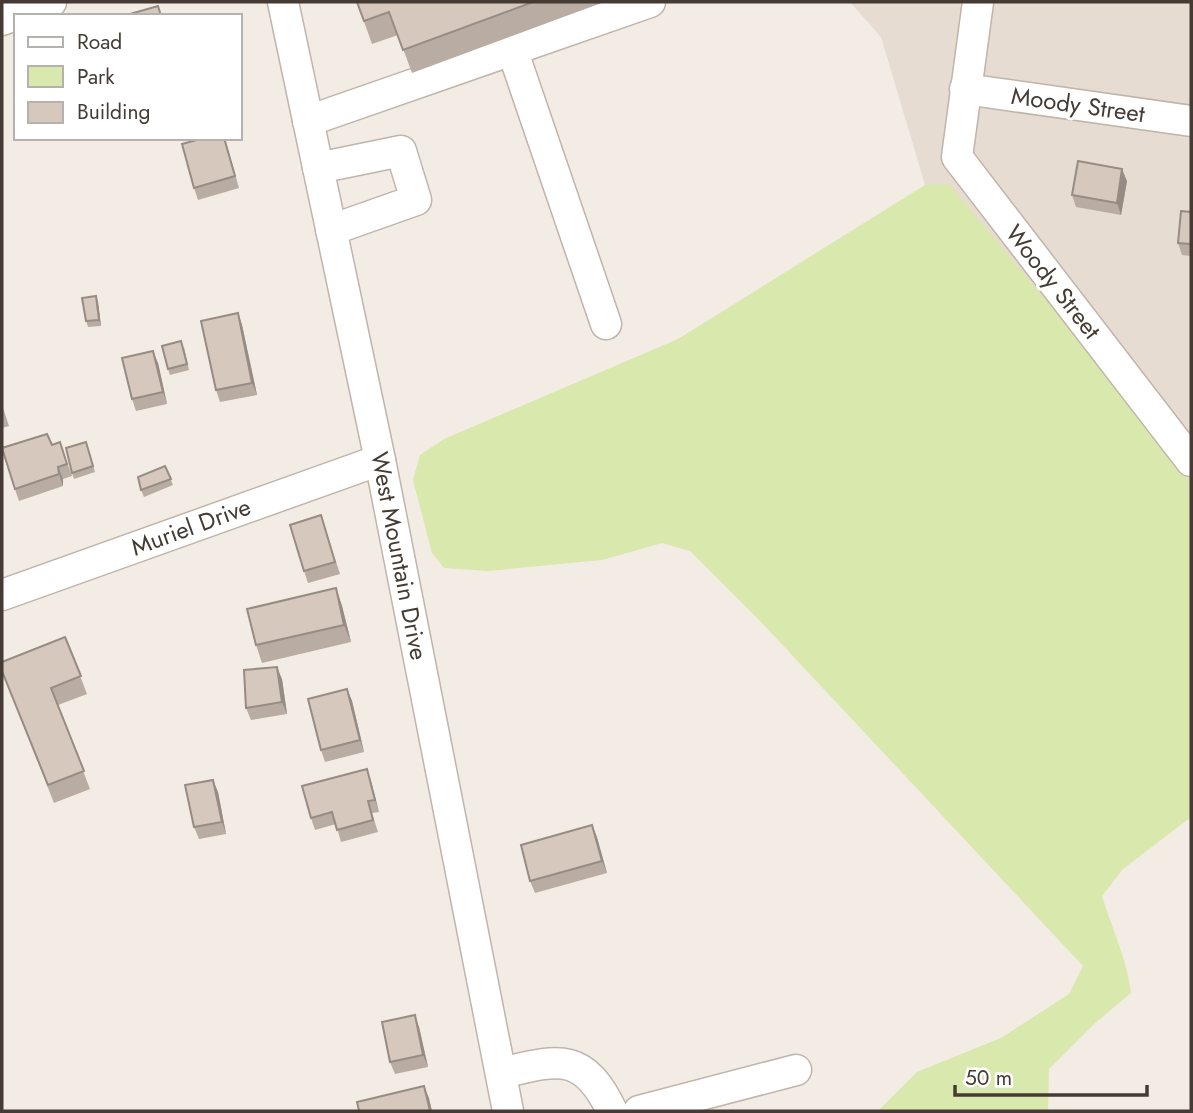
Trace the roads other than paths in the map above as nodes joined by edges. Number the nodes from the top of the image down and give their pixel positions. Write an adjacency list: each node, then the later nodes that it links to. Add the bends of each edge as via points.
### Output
1 (51, 2): 5 (street)
2 (283, 2): 8 (street, West Mountain Drive)
3 (650, 2): 6 (street)
4 (978, 2): 7 (street, Woody Street)
5 (18, 14)
6 (513, 52): 8 (street); 12 (street)
7 (965, 89): 9 (street, Moody Street); 14 (street, Woody Street, via 957,157)
8 (308, 121): 10 (street, West Mountain Drive)
9 (1191, 121)
10 (318, 168): 11 (street, West Mountain Drive); 11 (street, via 401,151 415,200)
11 (331, 230): 13 (street, West Mountain Drive)
12 (606, 324)
13 (380, 460): 15 (street, Muriel Drive); 17 (street, West Mountain Drive)
14 (1191, 461)
15 (2, 595)
16 (796, 1070): 20 (street)
17 (501, 1073): 18 (street, West Mountain Drive); 19 (street, via 553,1061 572,1064 594,1082)
18 (508, 1111)
19 (612, 1111)
20 (639, 1111)

